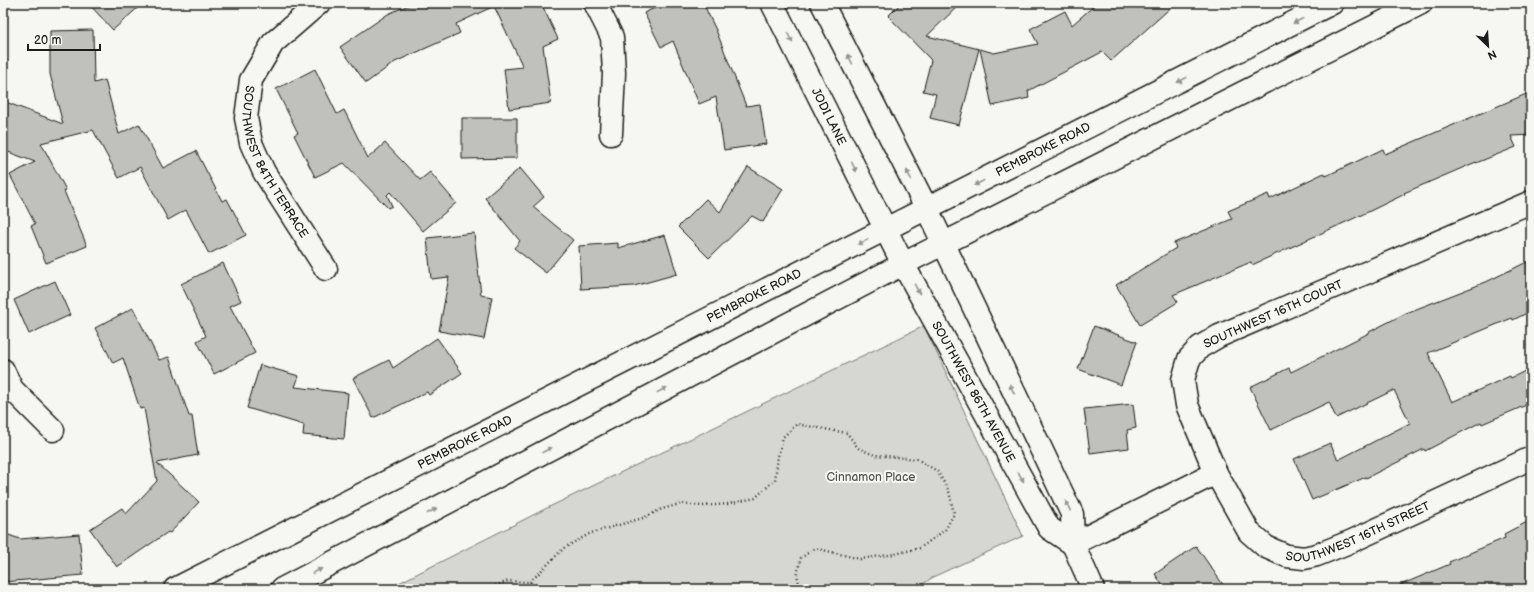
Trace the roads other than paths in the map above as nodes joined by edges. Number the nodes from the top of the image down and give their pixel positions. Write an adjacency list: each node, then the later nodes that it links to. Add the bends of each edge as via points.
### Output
1 (319, 3): 13 (street, SOUTHWEST 84TH TERRACE, via 273,43 251,80 246,118 250,143 264,172)
2 (595, 3): 7 (street, via 612,37 614,73)
3 (772, 3): 10 (street, JODI LANE, one-way to 10)
4 (822, 3): 9 (street, one-way to 4)
5 (1332, 3): 9 (street, PEMBROKE ROAD, one-way to 9)
6 (1421, 3): 11 (street)
7 (611, 134)
8 (1531, 202): 17 (street, SOUTHWEST 16TH COURT, via 1219,336 1200,347 1189,359 1183,380 1187,405)
9 (927, 209): 10 (street, PEMBROKE ROAD); 11 (street)
10 (886, 230): 12 (street, SOUTHWEST 86TH AVENUE); 19 (street, PEMBROKE ROAD, one-way to 19)
11 (943, 244): 12 (street); 18 (street, one-way to 11, via 1072,514)
12 (903, 264): 18 (street, SOUTHWEST 86TH AVENUE, one-way to 18, via 1049,528); 20 (street, one-way to 12)
13 (326, 268)
14 (3, 370): 15 (street, via 12,389)
15 (53, 430)
16 (1531, 458): 17 (street, SOUTHWEST 16TH STREET, via 1352,541 1304,558 1287,556 1266,547 1249,532)
17 (1216, 473): 18 (street)
18 (1073, 544): 21 (street)
19 (175, 589)
20 (282, 589)
21 (1093, 589)

